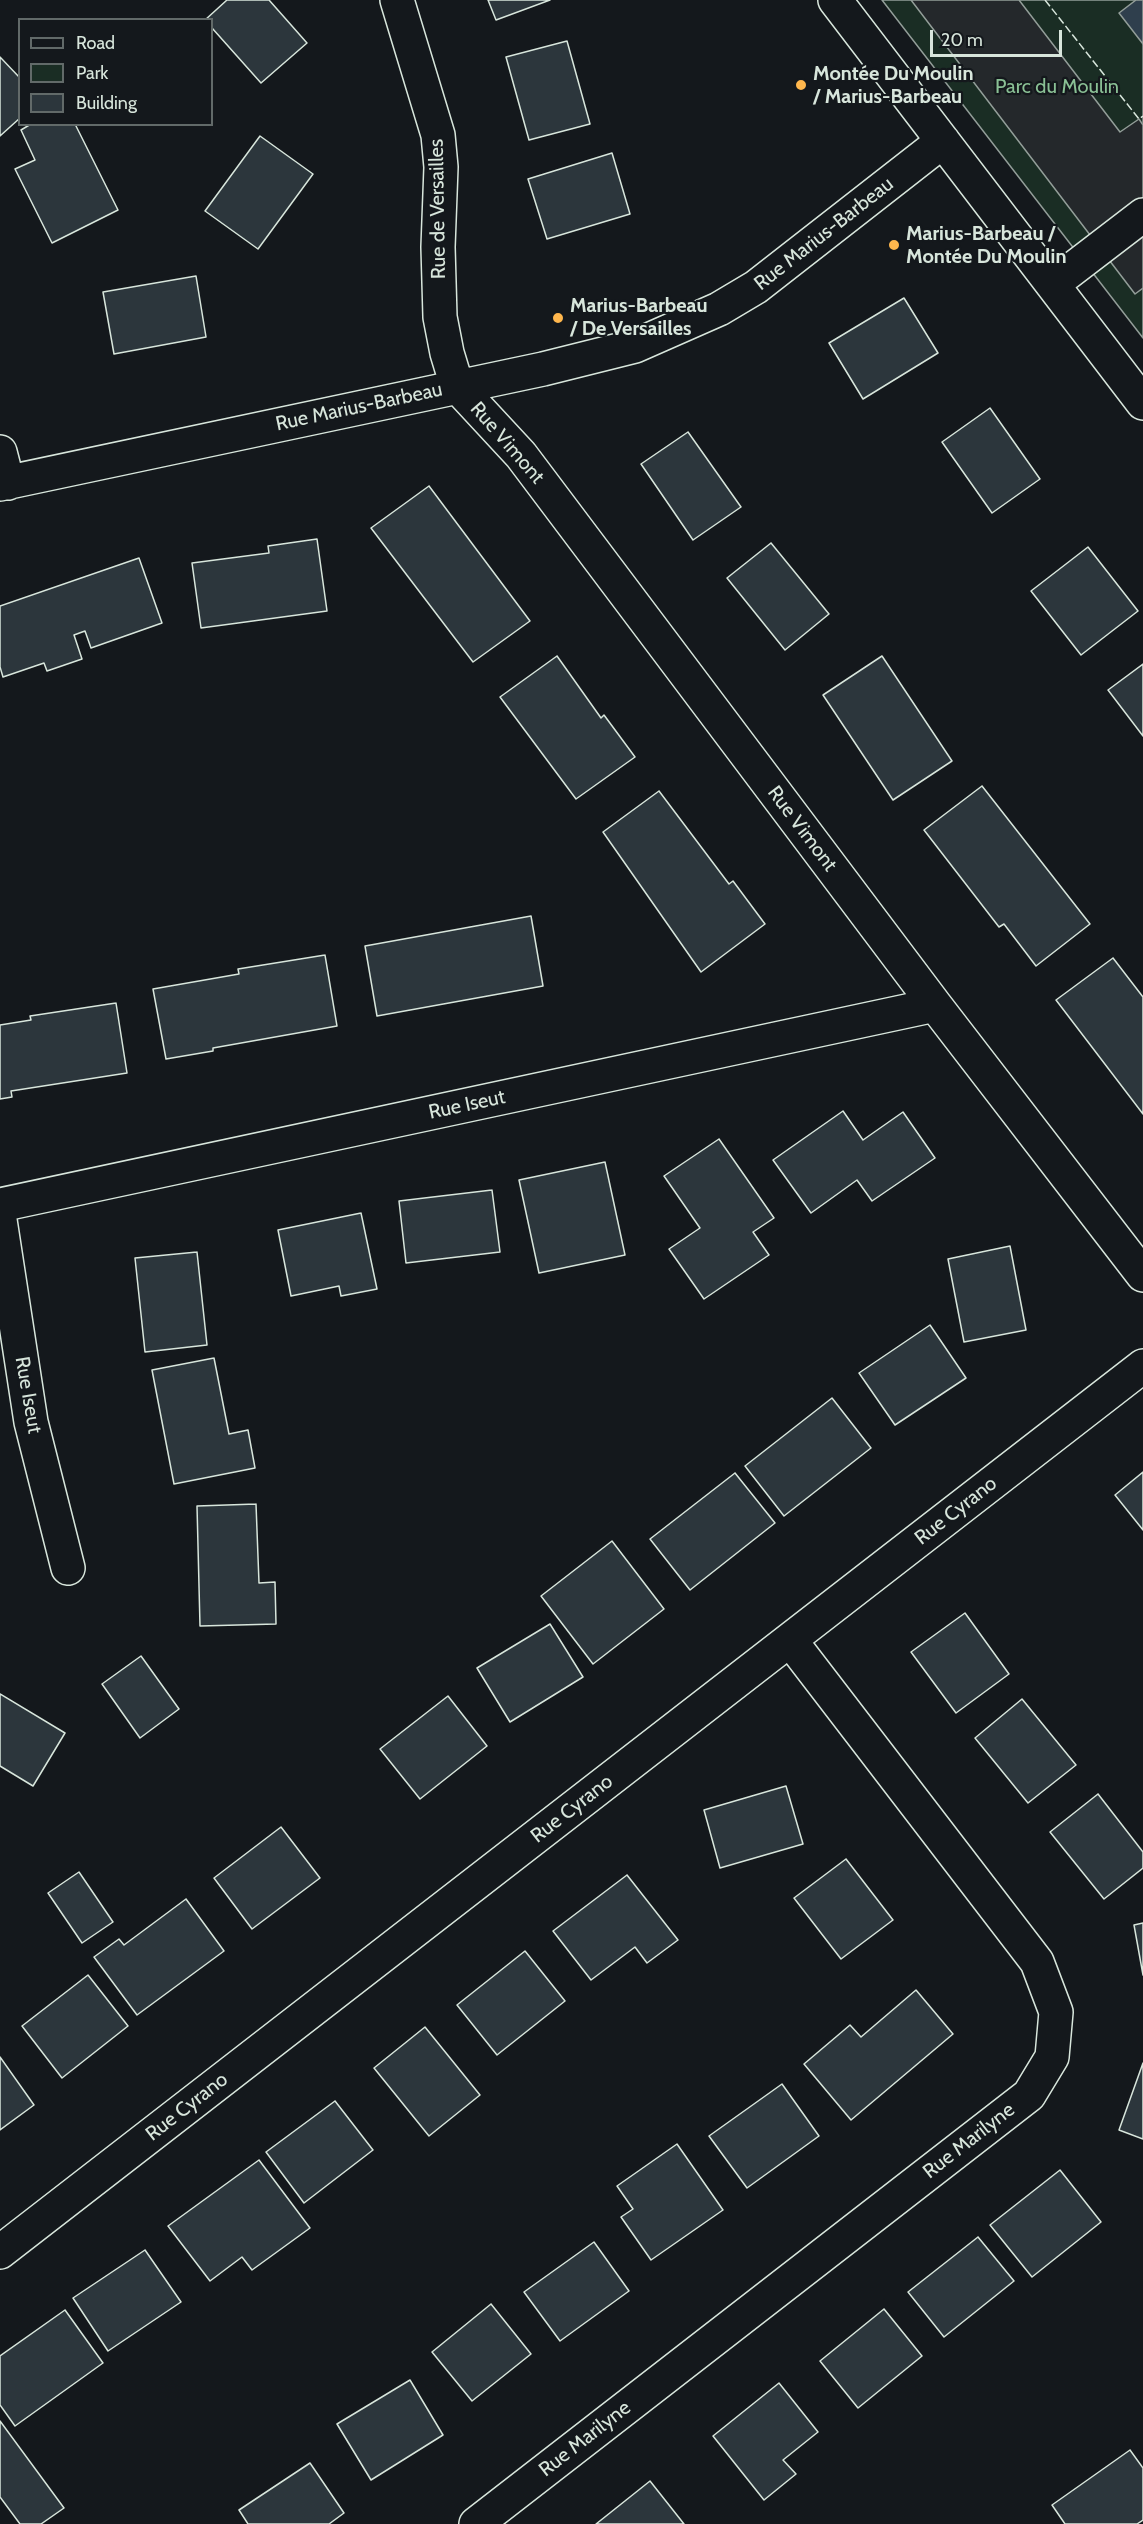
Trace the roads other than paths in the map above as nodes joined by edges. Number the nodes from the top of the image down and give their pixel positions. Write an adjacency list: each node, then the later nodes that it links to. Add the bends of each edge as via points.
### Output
1 (397, 0): 6 (street, Rue de Versailles, via 438,135 440,317)
2 (835, 0): 3 (street)
3 (943, 141): 5 (street); 6 (street, Rue Marius-Barbeau, via 796,259 719,309 634,345)
4 (1143, 215): 5 (street)
5 (1053, 284): 7 (street)
6 (457, 386): 8 (street, Rue Marius-Barbeau); 9 (street, Rue Vimont, via 521,455)
7 (1143, 403)
8 (3, 473)
9 (934, 1005): 10 (street, Rue Iseut); 12 (street, Rue Vimont)
10 (0, 1205)
11 (0, 1220): 14 (street, Rue Iseut, via 31,1422)
12 (1143, 1275)
13 (1143, 1366): 15 (street, Rue Cyrano)
14 (68, 1568)
15 (790, 1640): 16 (street, Rue Cyrano); 17 (street, Rue Marilyne, via 1037,1962 1056,2013 1052,2057 1029,2095)
16 (0, 2252)
17 (476, 2524)

